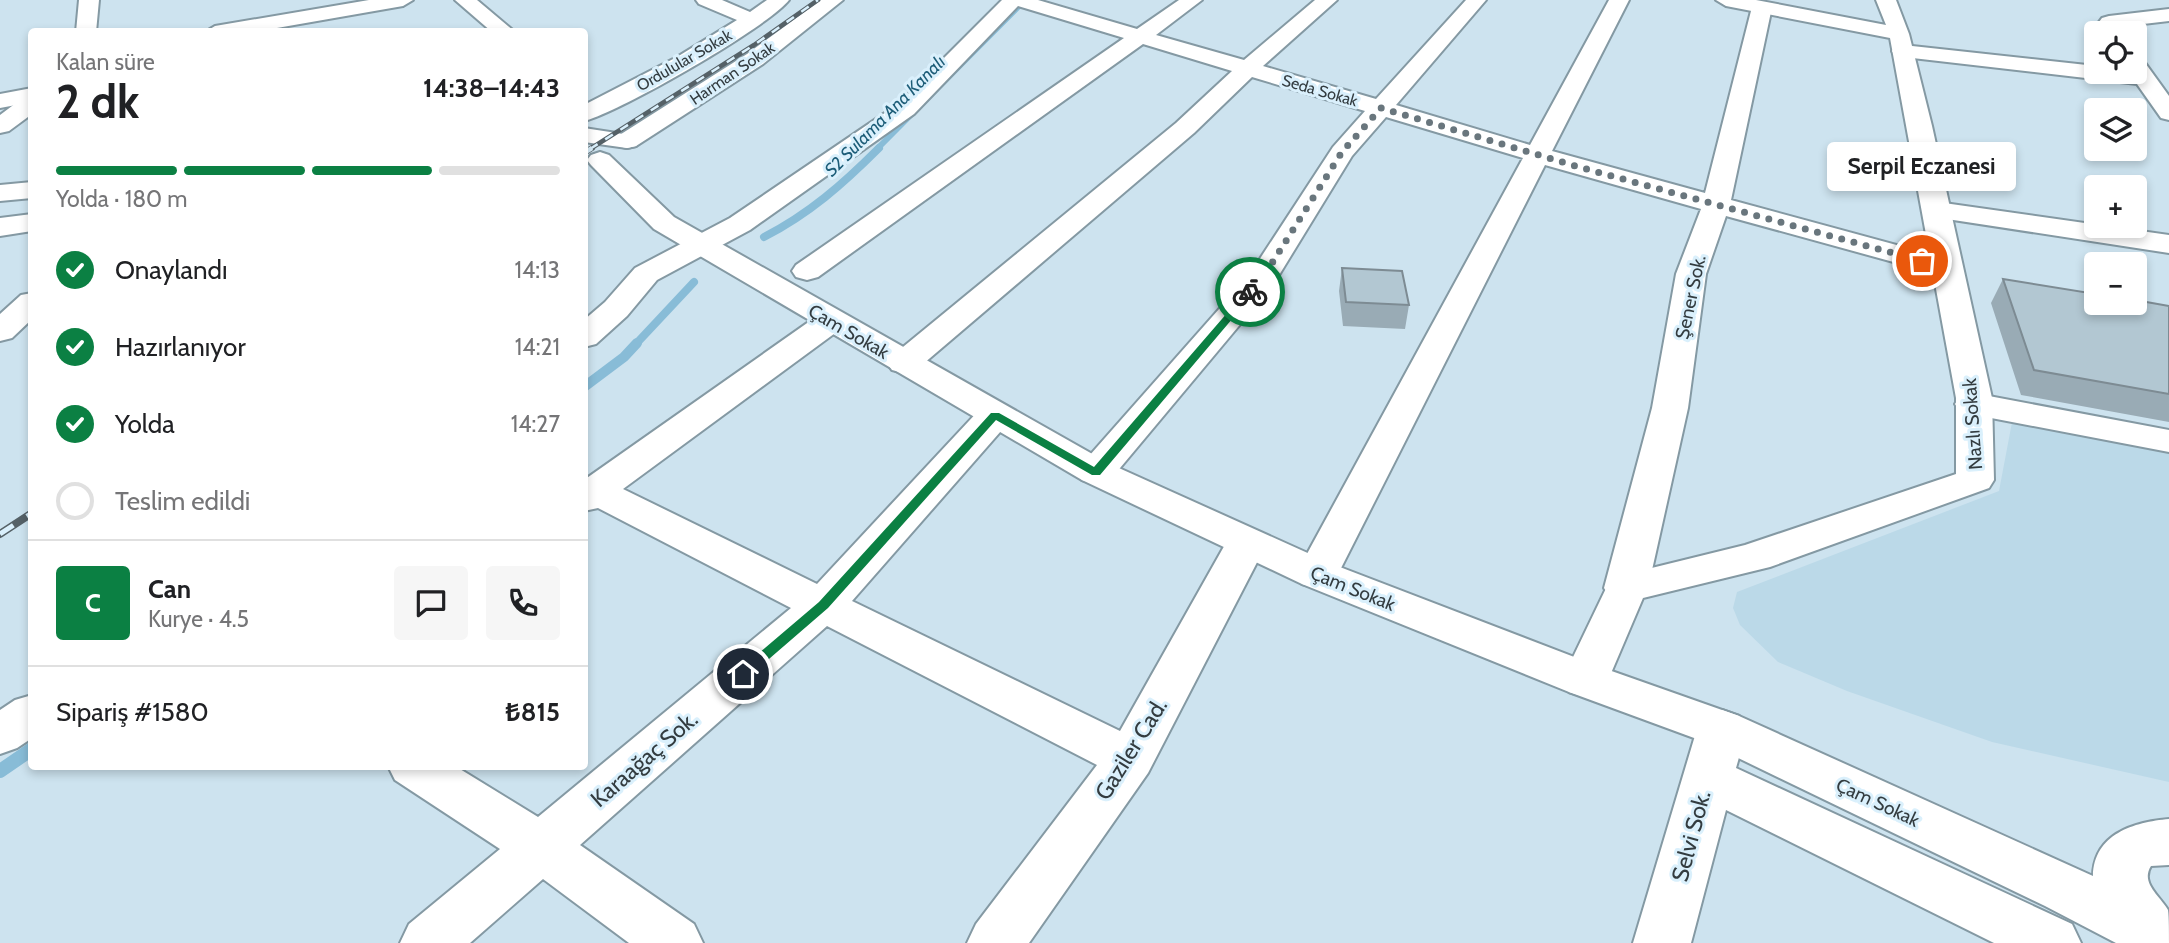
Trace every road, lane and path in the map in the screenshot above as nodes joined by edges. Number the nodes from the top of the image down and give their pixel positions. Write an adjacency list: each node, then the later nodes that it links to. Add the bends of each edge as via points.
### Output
1 (89, 0): 22 (street)
2 (284, 0): 21 (street)
3 (403, 0): 21 (street)
4 (466, 0): 24 (street)
5 (706, 0): 18 (street)
6 (779, 0): 18 (street, Ordulular Sokak)
7 (833, 0): 39 (street, Harman Sokak, via 755,59)
8 (1192, 0): 25 (street)
9 (1326, 0): 30 (street)
10 (1476, 0): 36 (street)
11 (1619, 0): 40 (street)
12 (1726, 0): 16 (street)
13 (1886, 0): 26 (street, Nazlı Sokak)
14 (2128, 0): 19 (street)
15 (1030, 2): 25 (street, Seda Sokak); 47 (street, via 906,109 740,224)
16 (1762, 7): 26 (street); 43 (street, Şener Sok.)
17 (2169, 15): 20 (street)
18 (753, 20): 35 (street, Ordulular Sokak, via 663,75)
19 (2115, 21)
20 (2143, 21)
21 (305, 24): 23 (street)
22 (86, 28)
23 (260, 28)
24 (500, 28)
25 (1139, 36): 30 (street, Seda Sokak); 50 (street)
26 (1901, 43): 28 (street); 44 (street, Nazlı Sokak)
27 (2158, 57): 29 (street)
28 (2084, 62)
29 (2147, 62)
30 (1247, 69): 36 (street, Seda Sokak); 55 (street, via 1185,128)
31 (2147, 80): 37 (street)
32 (28, 96): 33 (street)
33 (0, 101)
34 (28, 105): 38 (street)
35 (590, 105)
36 (1381, 108): 40 (street, Seda Sokak); 59 (street, via 1342,152 1262,279)
37 (2169, 113)
38 (0, 126)
39 (599, 149): 47 (street, Çam Sokak, via 664,223)
40 (1536, 154): 43 (street, Seda Sokak); 62 (street)
41 (28, 190): 42 (street)
42 (0, 193)
43 (1716, 205): 49 (street, Seda Sokak); 63 (street, Şener Sok., via 1691,274 1670,408)
44 (1937, 210): 48 (street); 49 (street, Nazlı Sokak)
45 (28, 223): 46 (street)
46 (0, 227)
47 (702, 244): 52 (street, Çam Sokak); 54 (street, via 646,274)
48 (2169, 244)
49 (1948, 268): 56 (street, Nazlı Sokak)
50 (807, 271)
51 (28, 306): 53 (street)
52 (831, 321): 55 (street, Çam Sokak); 60 (street)
53 (0, 331)
54 (588, 334)
55 (904, 363): 57 (street, Çam Sokak)
56 (1973, 404): 58 (street); 63 (street, Nazlı Sokak, via 1975,480 1755,557)
57 (995, 415): 59 (street, Çam Sokak); 64 (street, Karaağaç Sok.)
58 (2169, 440)
59 (1096, 472): 61 (street, Çam Sokak)
60 (590, 495): 64 (street)
61 (1246, 543): 62 (street, Çam Sokak); 69 (street, Gaziler Cad.)
62 (1317, 574): 65 (street, Çam Sokak)
63 (1626, 588): 65 (street)
64 (823, 605): 69 (street); 72 (street, Karaağaç Sok.)
65 (1586, 680): 68 (street, Çam Sokak)
66 (28, 716): 67 (street)
67 (0, 734)
68 (1715, 753): 73 (street, Çam Sokak); 78 (street, Selvi Sok.); 79 (street, Çam Sokak)
69 (1130, 759): 77 (street, Gaziler Cad.)
70 (419, 770): 72 (street)
71 (2169, 842): 74 (street, via 2141,845 2124,855 2119,872 2123,894)
72 (541, 847): 75 (street, Karaağaç Sok.); 76 (street)
73 (2065, 889): 74 (street, Çam Sokak); 80 (street)
74 (2157, 938)
75 (429, 943)
76 (674, 943)
77 (996, 943)
78 (1662, 943)
79 (2052, 943)
80 (2059, 943)

